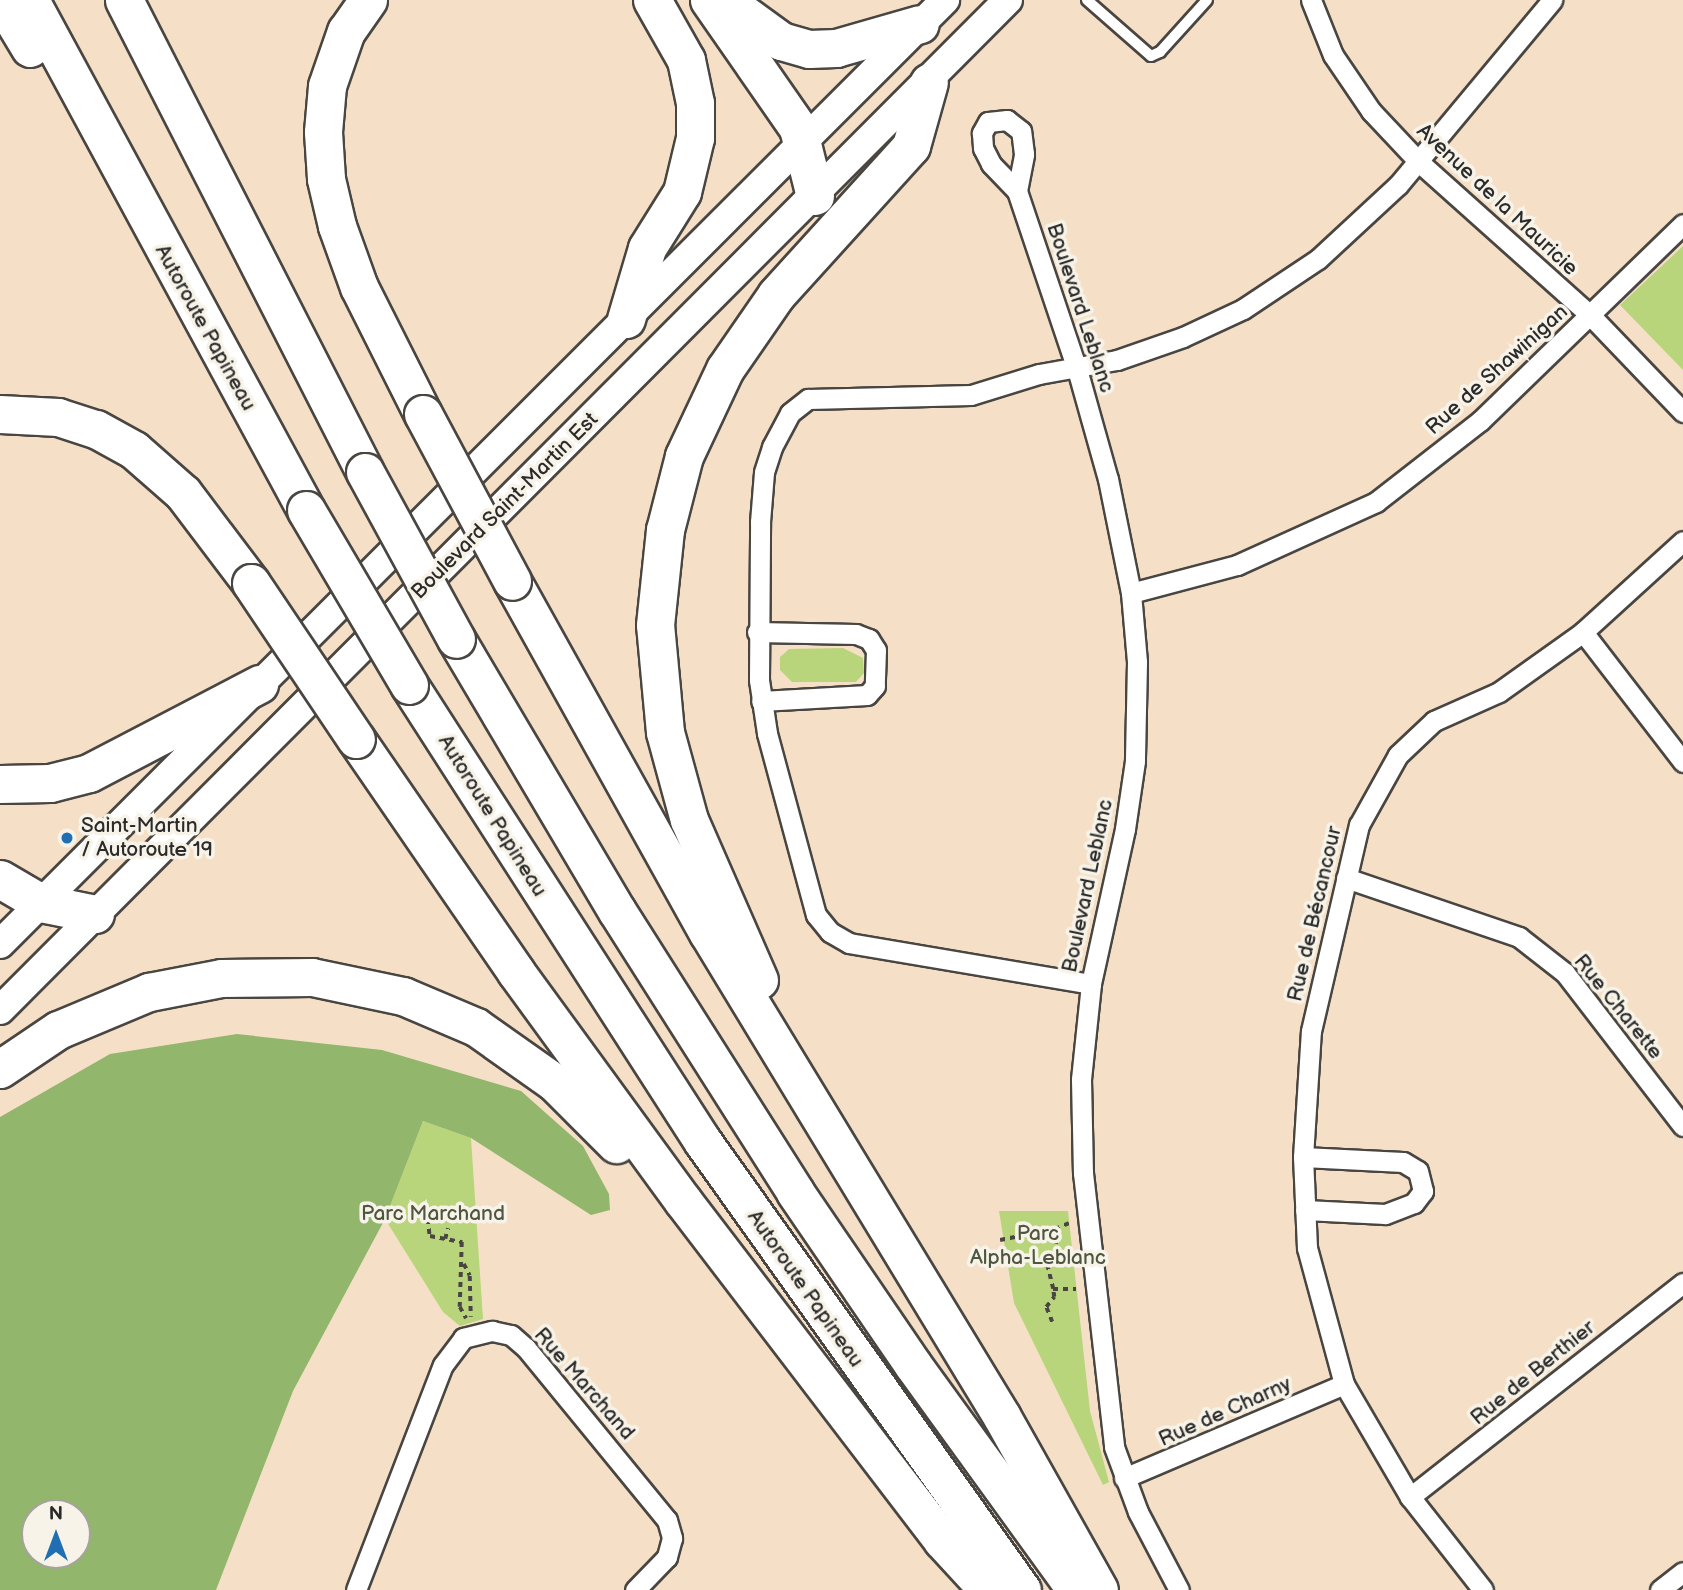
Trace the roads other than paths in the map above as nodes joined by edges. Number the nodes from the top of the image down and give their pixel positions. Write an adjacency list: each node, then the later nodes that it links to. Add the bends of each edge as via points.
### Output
1 (1, 0): 27 (highway)
2 (30, 0): 27 (highway, Autoroute Papineau)
3 (124, 0): 15 (highway)
4 (133, 0): 15 (highway)
5 (368, 0): 44 (highway, bridge, via 346,31 327,86 323,132 326,179 359,287 512,582 645,823)
6 (652, 0): 23 (highway, via 686,60 695,103 695,138 682,192 647,248)
7 (709, 0): 17 (highway, via 765,75)
8 (724, 0): 14 (highway, via 771,35 809,50 836,48)
9 (1007, 0): 16 (main road, Boulevard Saint-Martin Est)
10 (1087, 0): 11 (lane, via 1151,56 1160,52)
11 (1207, 0)
12 (1311, 0): 18 (street, Avenue de la Mauricie, via 1344,75)
13 (1552, 0): 18 (street)
14 (933, 12): 17 (main road)
15 (156, 64): 58 (highway, bridge, via 456,639 611,901 788,1181 913,1365)
16 (929, 82): 20 (main road, Boulevard Saint-Martin Est); 44 (highway, via 911,146 776,295 725,369 684,456 660,558 655,656 671,759 689,820 755,969)
17 (804, 141): 20 (highway); 23 (main road)
18 (1420, 163): 22 (street, Avenue de la Mauricie); 24 (street, via 1336,244 1268,294 1183,337)
19 (1017, 191): 24 (street, Boulevard Leblanc)
20 (815, 196): 39 (main road, Boulevard Saint-Martin Est)
21 (1683, 224): 22 (street, Rue de Shawinigan)
22 (1591, 316): 25 (street, Avenue de la Mauricie); 29 (street, Rue de Shawinigan, via 1480,421 1376,502 1237,565)
23 (626, 319): 32 (main road)
24 (1077, 369): 29 (street, Boulevard Leblanc, via 1111,489); 30 (street, via 1039,374 959,397 830,395 802,402 784,424 764,472)
25 (1683, 412)
26 (0, 414): 47 (highway, bridge, via 58,416 96,429 134,450 183,493 251,583 516,972)
27 (279, 463): 57 (highway, Autoroute Papineau, bridge, via 409,685 703,1142)
28 (1683, 541): 31 (street, Rue de Bécancour)
29 (1131, 593): 41 (street, Boulevard Leblanc, via 1137,662 1135,761)
30 (757, 632): 33 (street); 33 (street, via 856,634 869,639 876,649 875,687 867,695)
31 (1583, 632): 34 (street); 36 (street, Rue de Bécancour, via 1499,692 1434,720 1398,755 1359,825)
32 (259, 684): 35 (highway, via 89,772 50,783); 38 (main road)
33 (761, 701): 41 (street, via 811,902 830,932 860,946)
34 (1683, 762)
35 (0, 784)
36 (1346, 878): 45 (street, Rue Charette, via 1519,937 1565,973); 46 (street, Rue de Bécancour, via 1311,1031)
37 (0, 879): 38 (highway)
38 (41, 903): 39 (highway); 40 (main road)
39 (95, 914): 42 (main road, Boulevard Saint-Martin Est)
40 (0, 944)
41 (1091, 984): 51 (street, Boulevard Leblanc, via 1081,1079 1083,1173 1108,1409)
42 (0, 1010)
43 (0, 1069): 47 (highway, via 73,1022 176,986 275,976 366,986 432,1006 509,1047 569,1094 632,1162)
44 (795, 1079): 59 (highway, via 1002,1417)
45 (1683, 1126)
46 (1303, 1157): 48 (street, Rue de Bécancour); 48 (street, via 1403,1161 1418,1171 1423,1191 1414,1203 1385,1214)
47 (683, 1201): 56 (highway, via 942,1540)
48 (1305, 1210): 50 (street, Rue de Bécancour, via 1307,1248)
49 (1683, 1283): 52 (street, Rue de Berthier)
50 (1344, 1384): 51 (street, Rue de Charny); 52 (street, Rue de Bécancour)
51 (1124, 1478): 60 (street, Boulevard Leblanc)
52 (1410, 1497): 61 (street, Rue de Bécancour)
53 (1683, 1572): 62 (street)
54 (356, 1590): 55 (street, Rue Marchand, via 449,1353 463,1338 492,1331 511,1335 526,1348 667,1520 672,1538 667,1557)
55 (635, 1590)
56 (988, 1590)
57 (1022, 1590)
58 (1076, 1590)
59 (1098, 1590)
60 (1179, 1590)
61 (1483, 1590)
62 (1660, 1590)

